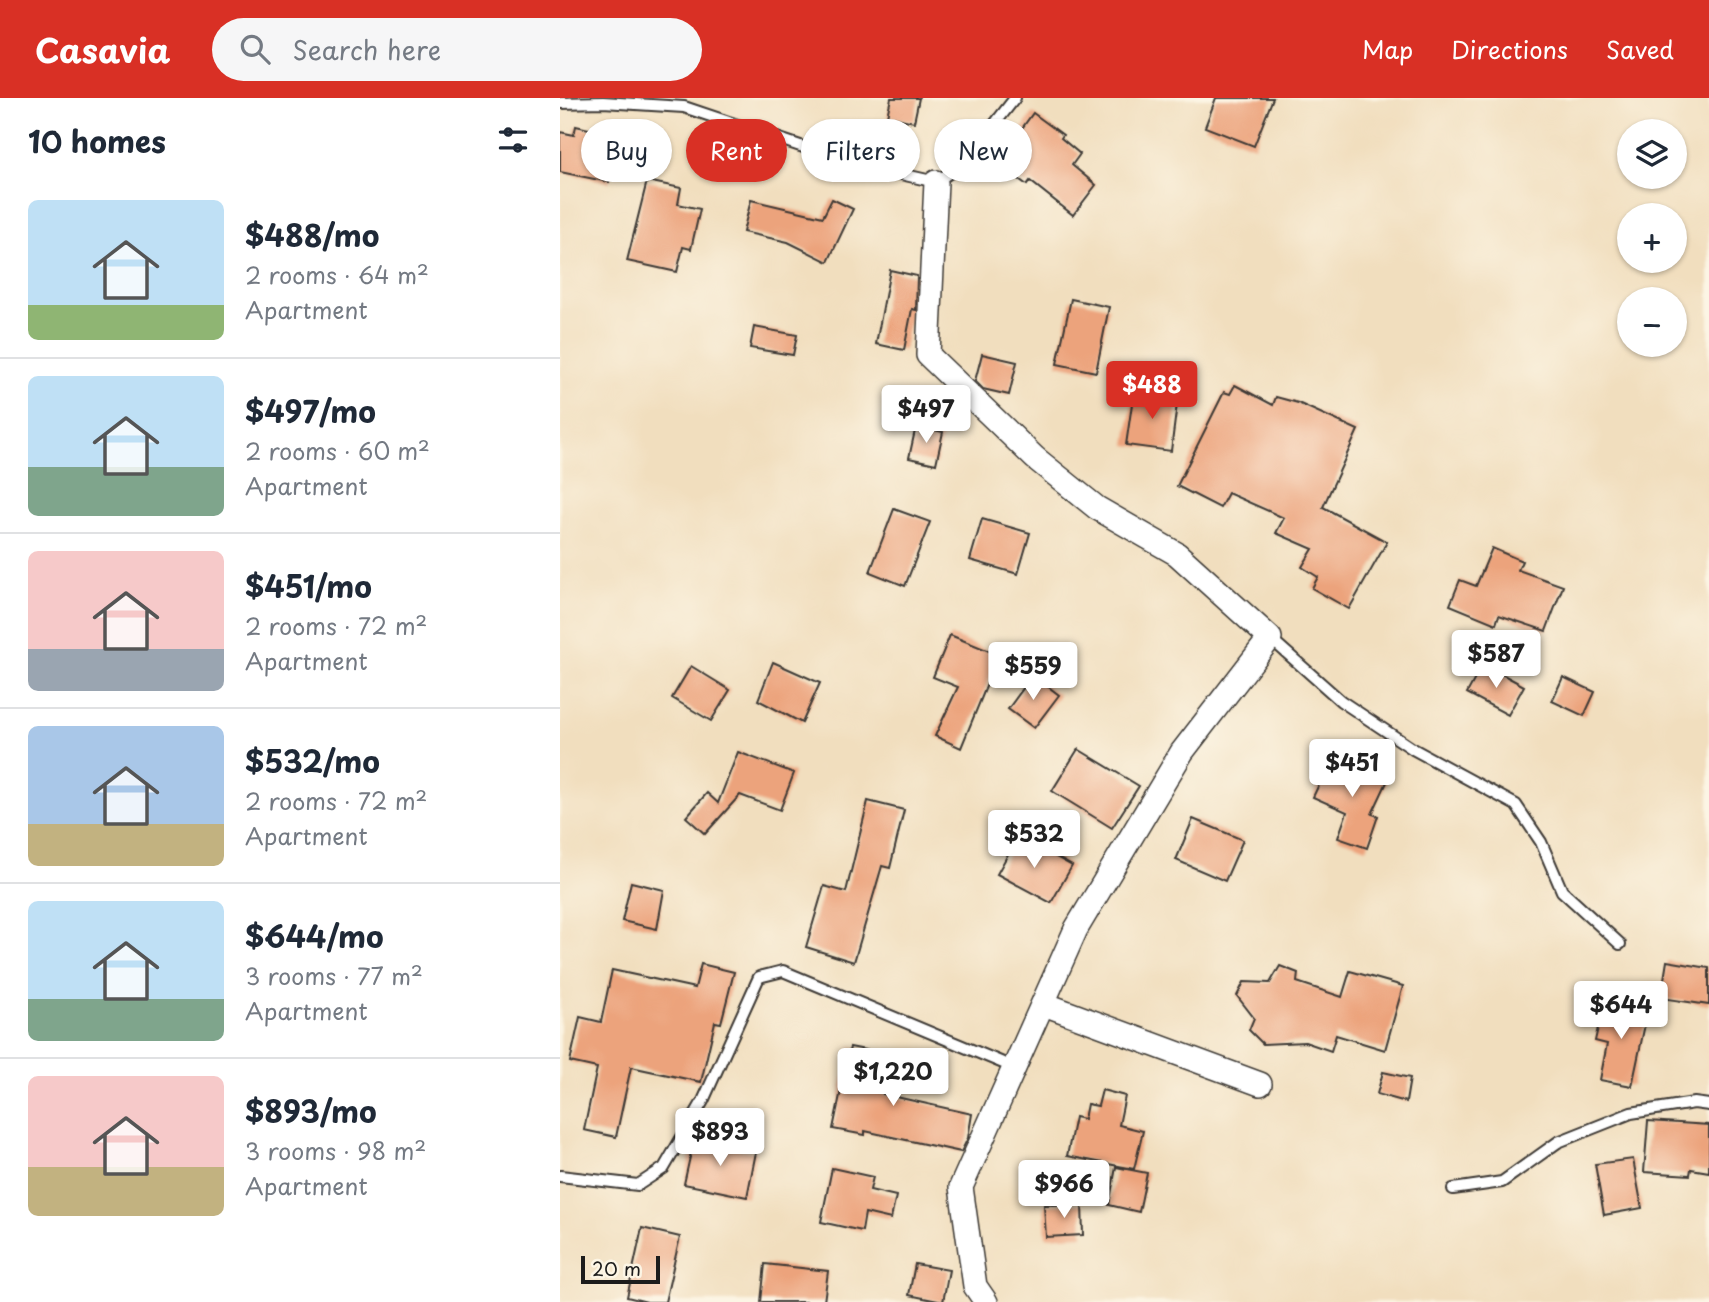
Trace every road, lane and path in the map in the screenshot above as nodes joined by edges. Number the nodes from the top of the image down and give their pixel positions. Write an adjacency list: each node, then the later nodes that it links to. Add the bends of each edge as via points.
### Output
1 (1015, 98): 3 (lane)
2 (560, 103): 4 (lane, via 684,107 848,162)
3 (999, 119)
4 (934, 182)
5 (936, 182): 6 (street, via 928,355 1035,458 1097,508 1177,554)
6 (1270, 638): 7 (lane, via 1341,701 1413,749 1516,805 1541,842 1562,891); 8 (street, via 1182,752 1076,929)
7 (1620, 944)
8 (1044, 1004): 9 (street); 10 (street)
9 (1015, 1068): 12 (lane, via 783,971 759,977 703,1101 664,1168 638,1185); 14 (street, via 961,1187 975,1286)
10 (1260, 1084)
11 (1709, 1105): 13 (lane, via 1631,1113 1558,1142 1502,1182)
12 (560, 1175)
13 (1452, 1189)
14 (986, 1302)

